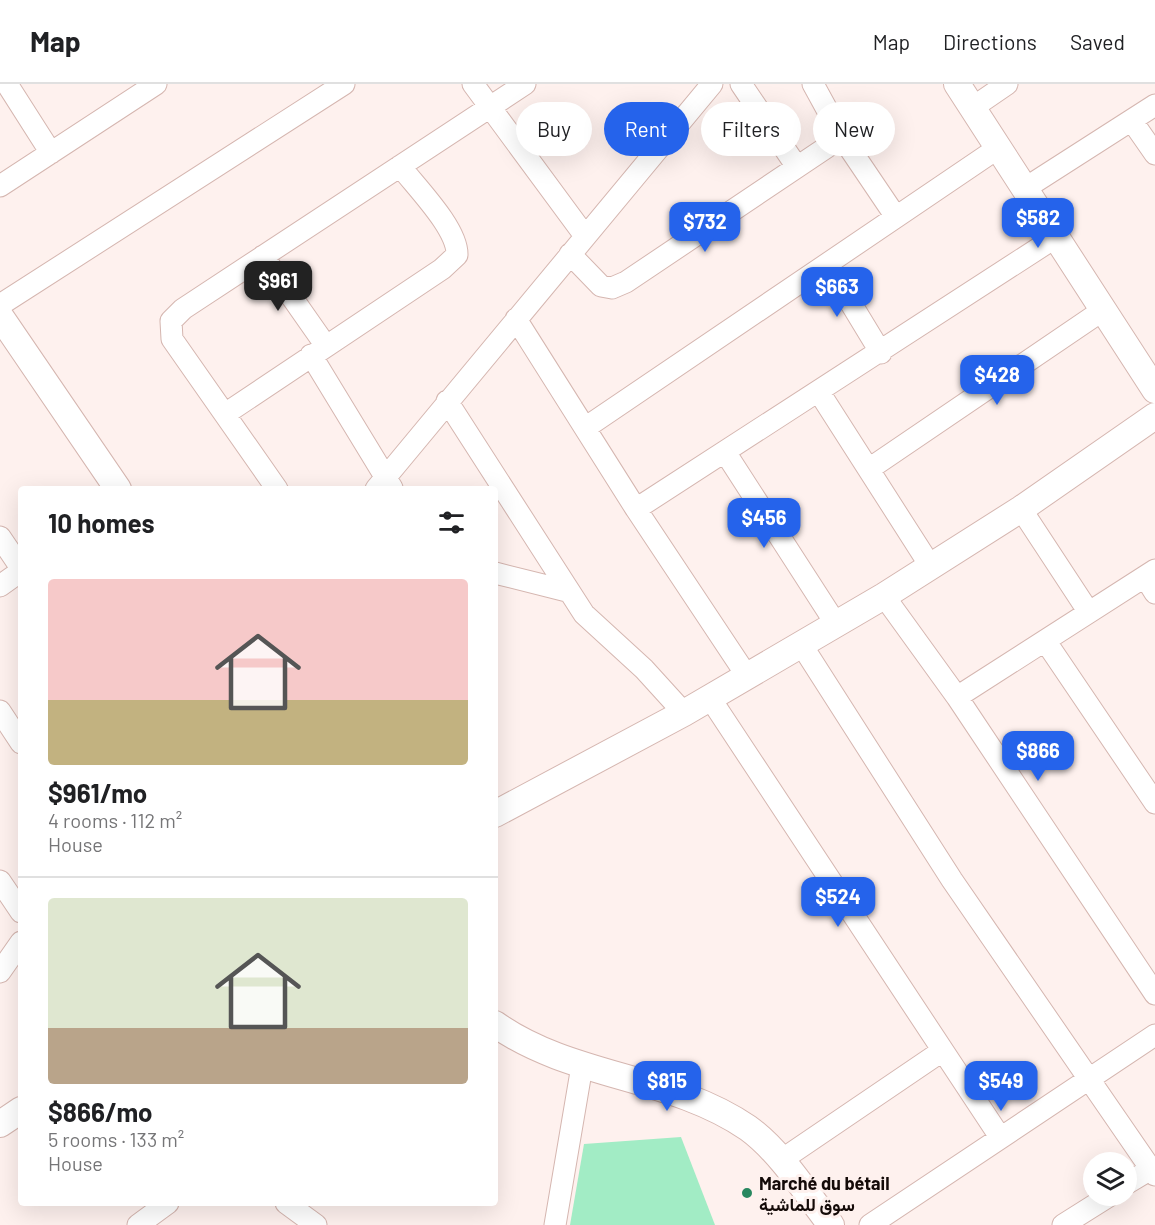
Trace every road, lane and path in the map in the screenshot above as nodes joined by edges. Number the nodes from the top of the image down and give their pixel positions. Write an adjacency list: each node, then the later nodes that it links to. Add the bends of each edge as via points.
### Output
1 (7, 84): 17 (street)
2 (156, 84): 17 (street)
3 (344, 84): 31 (street)
4 (473, 84): 13 (street)
5 (525, 84): 13 (street)
6 (712, 84): 26 (street)
7 (741, 84): 22 (street)
8 (813, 84): 11 (street)
9 (957, 84): 14 (street)
10 (1007, 84): 14 (street)
11 (823, 102)
12 (1155, 105): 15 (street)
13 (490, 107): 21 (street); 26 (street)
14 (972, 108): 16 (street)
15 (1132, 121): 18 (street); 24 (street)
16 (998, 148): 24 (street); 25 (street)
17 (51, 153): 23 (street)
18 (1155, 154)
19 (814, 156): 22 (street)
20 (855, 156): 25 (street)
21 (400, 166): 29 (street); 35 (street, via 450,231 457,255 442,269)
22 (797, 167): 28 (street, via 612,288 601,286)
23 (0, 186)
24 (1024, 189): 27 (street)
25 (896, 217): 30 (street)
26 (585, 236): 28 (street)
27 (1056, 237): 32 (street); 36 (street)
28 (570, 254): 34 (street)
29 (263, 256): 35 (street); 40 (street, via 171,321 172,339)
30 (827, 264): 36 (street); 42 (street)
31 (0, 306)
32 (1103, 310): 37 (street); 44 (street)
33 (0, 316): 46 (street)
34 (516, 319): 39 (street); 42 (street)
35 (318, 350): 40 (street); 45 (street)
36 (881, 353): 38 (street)
37 (1155, 390)
38 (819, 392): 43 (street); 44 (street)
39 (447, 401): 45 (street); 57 (street)
40 (225, 414): 47 (street)
41 (1155, 416): 49 (street)
42 (585, 428): 48 (street)
43 (725, 452): 48 (street); 60 (street)
44 (869, 469): 52 (street)
45 (385, 485)
46 (116, 486)
47 (275, 486)
48 (636, 509): 63 (street)
49 (1021, 509): 52 (street); 59 (street)
50 (0, 537): 51 (street)
51 (18, 564)
52 (931, 567): 58 (street)
53 (18, 571): 56 (street)
54 (498, 574): 57 (street)
55 (1152, 580): 59 (street)
56 (0, 586)
57 (567, 591): 67 (street, via 592,622 645,669)
58 (884, 596): 60 (street); 64 (street)
59 (1088, 611): 61 (street)
60 (836, 624): 62 (street)
61 (1046, 642): 64 (street); 69 (street)
62 (801, 644): 63 (street); 80 (street, via 952,880)
63 (747, 676): 65 (street)
64 (957, 697): 75 (street)
65 (710, 698): 67 (street); 78 (street)
66 (0, 711): 68 (street)
67 (684, 713): 70 (street)
68 (18, 738)
69 (1155, 803)
70 (498, 812)
71 (0, 881): 72 (street)
72 (18, 908)
73 (18, 946): 74 (street)
74 (0, 972)
75 (1155, 994)
76 (498, 1026): 79 (street, via 534,1047)
77 (1155, 1035): 80 (street)
78 (942, 1051): 83 (street); 84 (street)
79 (582, 1065): 84 (street, via 667,1089 719,1112 766,1143); 92 (street)
80 (1089, 1077): 83 (street); 85 (street)
81 (18, 1112): 82 (street)
82 (0, 1125)
83 (1000, 1137): 94 (street)
84 (780, 1161): 93 (street)
85 (1153, 1172): 86 (street)
86 (1137, 1179)
87 (164, 1206): 91 (street)
88 (289, 1206): 90 (street)
89 (1093, 1206): 95 (street)
90 (308, 1223)
91 (138, 1225)
92 (555, 1225)
93 (831, 1225)
94 (870, 1225)
95 (1063, 1225)

